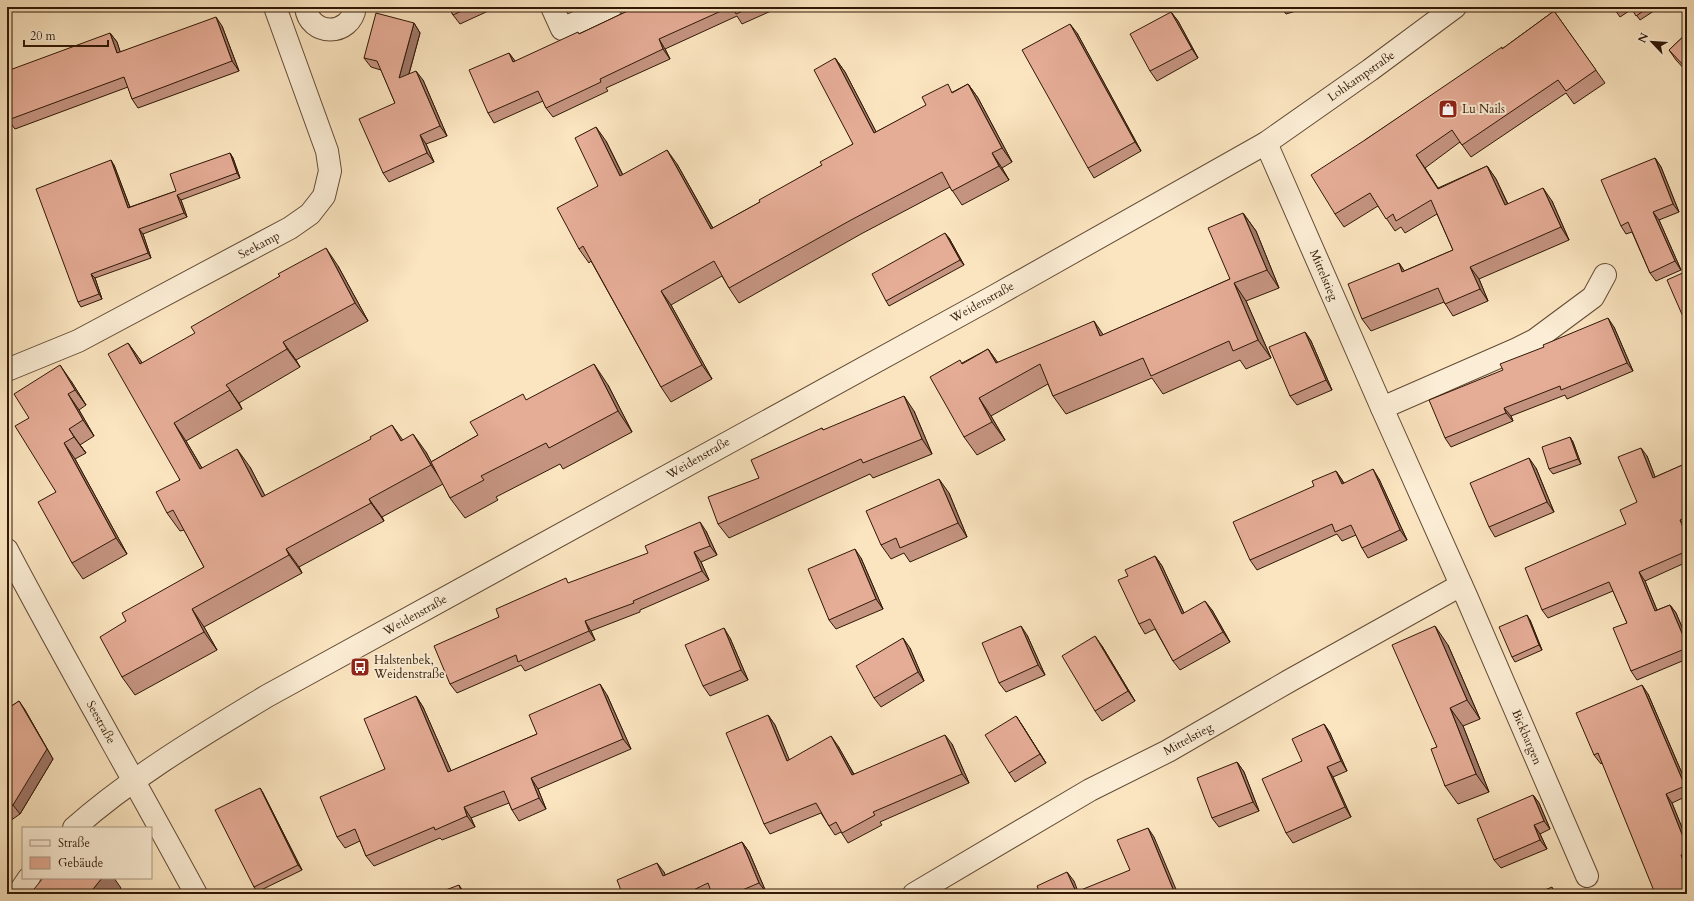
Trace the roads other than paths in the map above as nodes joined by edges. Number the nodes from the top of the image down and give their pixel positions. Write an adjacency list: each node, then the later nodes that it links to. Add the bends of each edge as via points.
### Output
1 (355, 7): 5 (street, via 353,17 347,24 332,30 316,25)
2 (552, 7): 3 (street, via 562,29)
3 (611, 7)
4 (1455, 7): 7 (street, Lohkampstraße)
5 (306, 9): 6 (street)
6 (278, 14): 9 (street, Seekamp, via 327,151 330,171 324,196 310,214 290,228 78,341)
7 (1266, 143): 10 (street, Mittelstieg); 13 (street, Weidenstraße, via 993,297 267,696 171,755)
8 (1605, 275): 10 (street, via 1593,297 1535,340)
9 (7, 370)
10 (1382, 408): 12 (street, Mittelstieg)
11 (7, 550): 13 (street, Seestraße)
12 (1464, 591): 15 (street, Bickbargen); 19 (street, Mittelstieg, via 1288,681 1168,751 1090,790)
13 (135, 782): 14 (street, Weidenstraße, via 97,808); 18 (street, Seestraße)
14 (75, 827)
15 (1587, 876)
16 (28, 879): 17 (street)
17 (18, 894)
18 (196, 894)
19 (914, 894)

